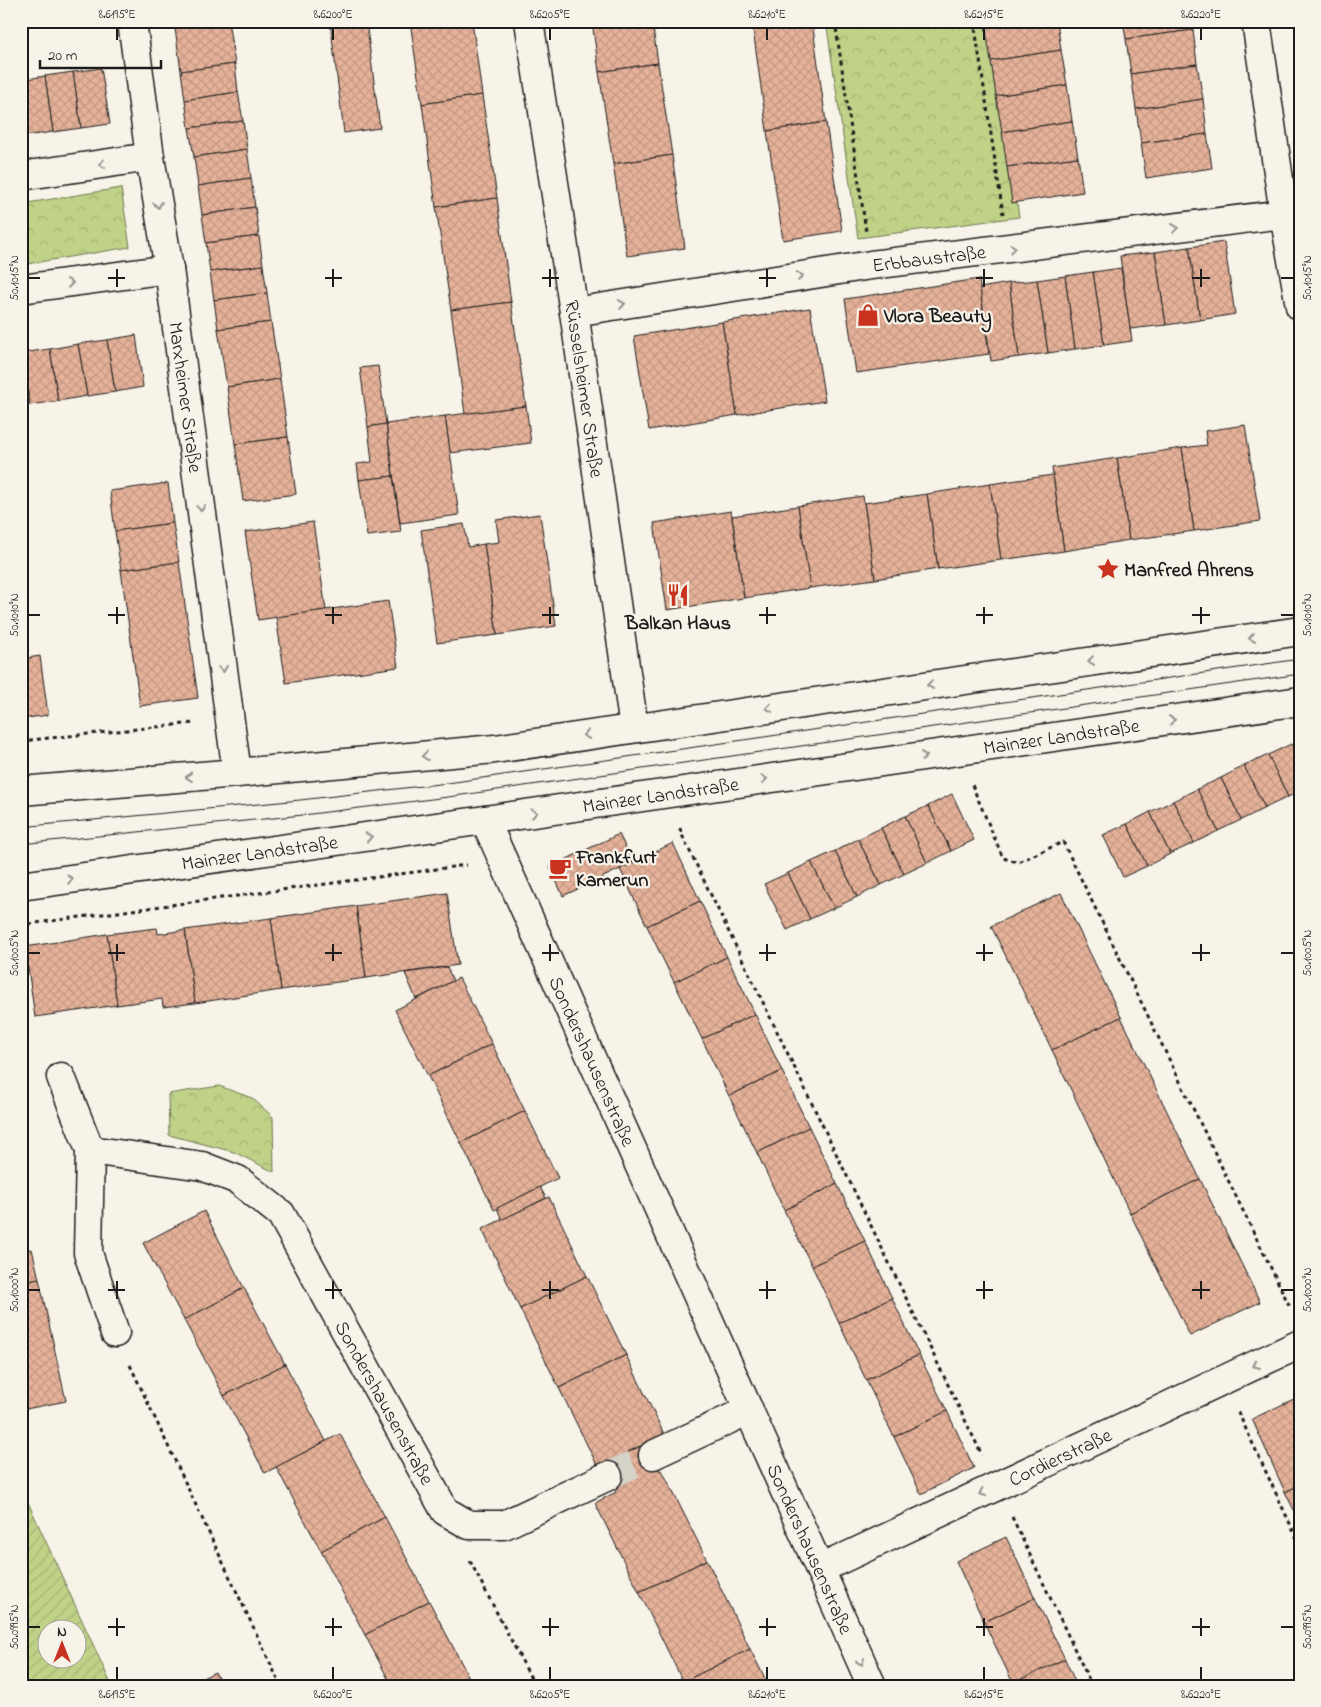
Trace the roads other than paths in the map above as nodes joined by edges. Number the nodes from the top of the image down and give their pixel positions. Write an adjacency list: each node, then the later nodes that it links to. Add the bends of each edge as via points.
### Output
1 (132, 21): 4 (street, Marxheimer Straße)
2 (529, 21): 10 (street, Rüsselsheimer Straße)
3 (1256, 21): 6 (street)
4 (150, 157): 5 (street, one-way to 5); 7 (street, Marxheimer Straße, one-way to 7)
5 (21, 176)
6 (1284, 214): 9 (street); 10 (street, Erbbaustraße, one-way to 6, via 871,265)
7 (169, 269): 8 (street, one-way to 7); 14 (street, Marxheimer Straße, one-way to 14)
8 (21, 290)
9 (1300, 306)
10 (574, 312): 13 (street, Rüsselsheimer Straße)
11 (1300, 631): 13 (street, one-way to 13)
12 (1300, 701): 16 (street, Mainzer Landstraße, one-way to 12)
13 (634, 728): 14 (street, one-way to 14, via 495,749)
14 (237, 773): 15 (street, one-way to 15)
15 (21, 791)
16 (485, 820): 17 (street, Mainzer Landstraße, one-way to 16); 22 (street, Sondershausenstraße)
17 (21, 886)
18 (61, 1077): 19 (street)
19 (90, 1150): 20 (street, via 88,1254); 24 (street, Sondershausenstraße, via 202,1166 238,1180 281,1214 444,1511 469,1525 504,1525)
20 (115, 1333)
21 (1300, 1344): 25 (street, Cordierstraße, one-way to 25)
22 (749, 1410): 23 (street); 25 (street, Sondershausenstraße)
23 (653, 1455)
24 (608, 1476)
25 (820, 1569): 26 (street, Sondershausenstraße, one-way to 26)
26 (872, 1686)

